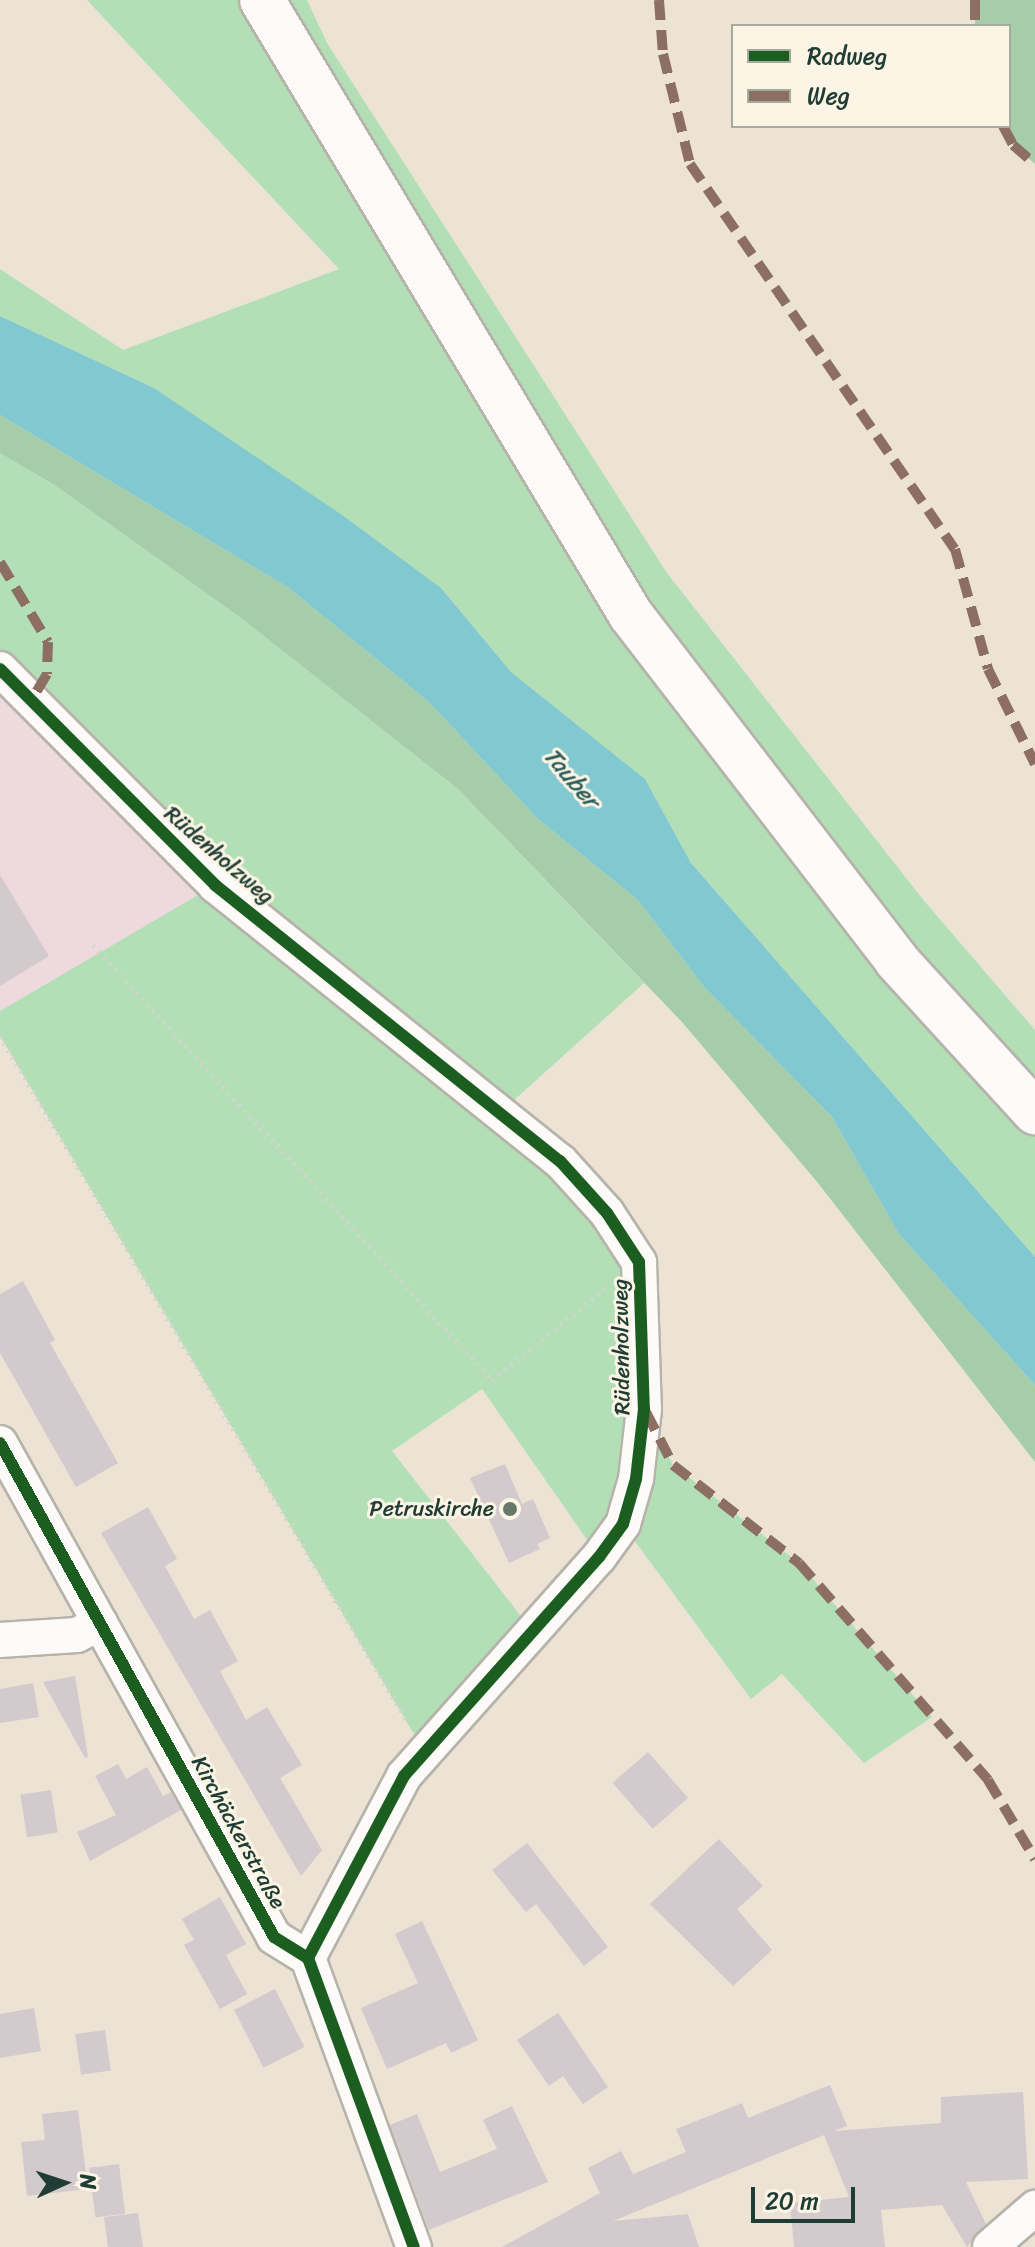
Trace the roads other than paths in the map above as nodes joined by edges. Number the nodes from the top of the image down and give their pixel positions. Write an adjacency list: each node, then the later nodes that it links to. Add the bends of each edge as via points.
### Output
1 (262, 0): 3 (main road, via 631,615 897,961)
2 (0, 669): 7 (street, Rüdenholzweg, via 215,885 560,1161 607,1213 639,1262 644,1409 636,1479 623,1524 404,1776)
3 (1035, 1112)
4 (0, 1443): 5 (street, Kirchäckerstraße)
5 (100, 1623): 6 (street, via 77,1635); 7 (street, Kirchäckerstraße, via 274,1937)
6 (0, 1640)
7 (308, 1958): 9 (street)
8 (1035, 2208): 10 (street)
9 (414, 2247)
10 (990, 2247)

